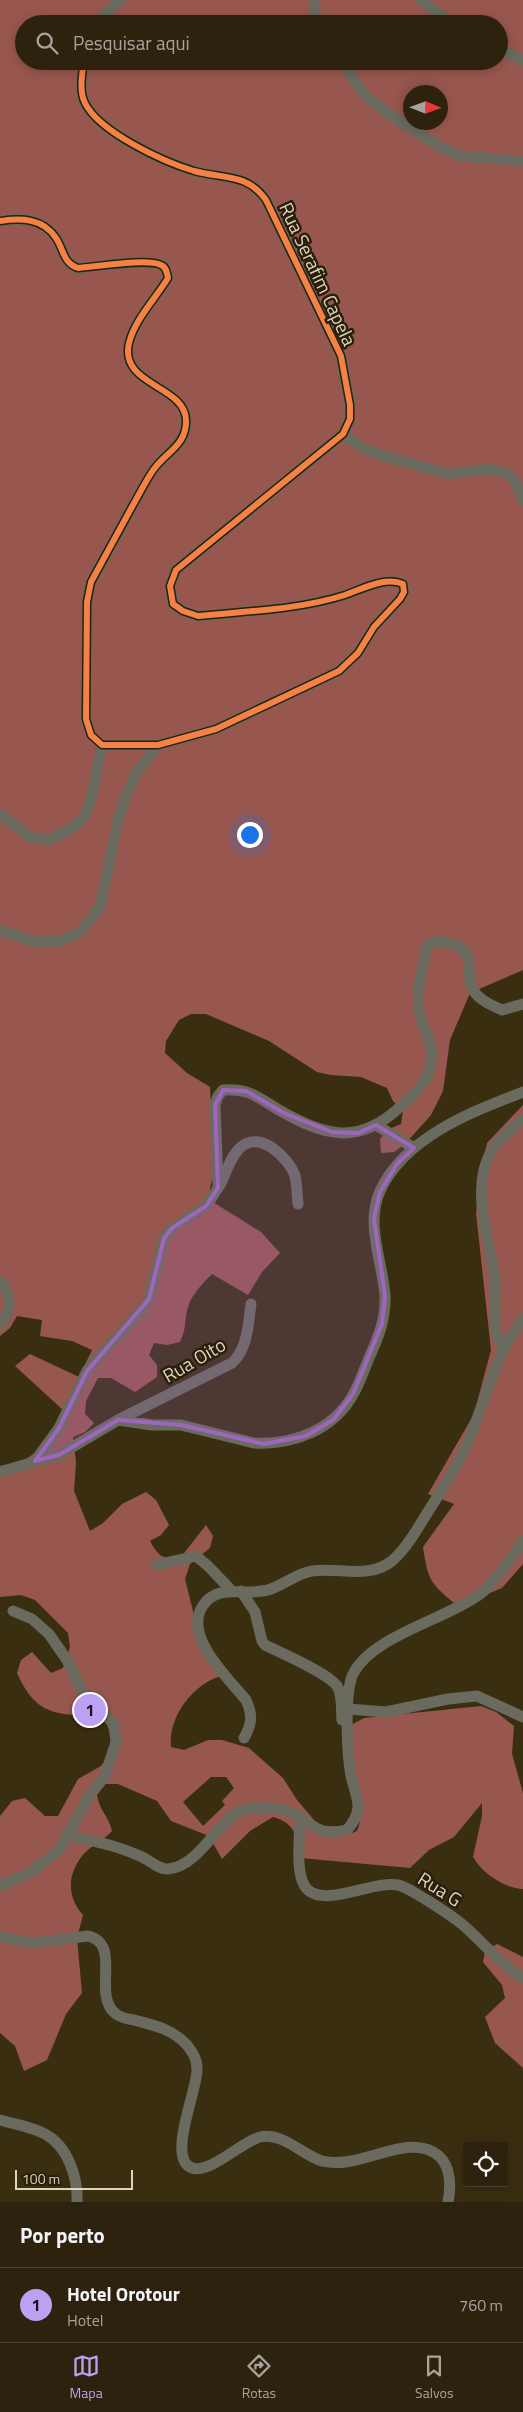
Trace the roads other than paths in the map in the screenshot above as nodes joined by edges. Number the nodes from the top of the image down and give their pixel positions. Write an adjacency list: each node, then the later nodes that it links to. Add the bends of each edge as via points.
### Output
1 (121, 0): 4 (street)
2 (314, 0): 5 (street)
3 (420, 0): 6 (street)
4 (104, 15)
5 (315, 15)
6 (440, 15)
7 (508, 53): 8 (street)
8 (523, 61)
9 (82, 70): 13 (street, Rua Serafim Capela, via 84,102 98,119 142,150 194,171 240,179 258,189 266,200 341,356 350,406 350,419)
10 (347, 70): 11 (street, via 365,95 388,114 442,148 461,156)
11 (523, 161)
12 (0, 221): 15 (street, via 19,218 46,226 70,266 149,262 162,265 167,271 168,278 139,322 129,344 130,360 135,372 180,406 186,419 184,437 154,468 91,582 87,602 86,719 90,735)
13 (342, 434): 14 (street, via 381,455 448,474 489,469 506,473 515,482); 16 (street, via 176,570 170,586 173,604 198,616 298,606 396,580 403,584 404,592 374,627 358,653 339,671 216,729)
14 (523, 501)
15 (102, 745): 16 (street); 17 (street, via 86,814 75,826 49,840 30,837)
16 (158, 745): 18 (street, via 136,773 127,793 118,820 100,907 80,933 60,941 35,942)
17 (0, 814)
18 (0, 930)
19 (523, 1004): 22 (street, via 502,1010 490,1005 472,988 470,963 464,949 454,943 436,940 427,946 419,986 419,1012 430,1037 431,1067 425,1080 408,1100)
20 (523, 1092): 23 (street, via 478,1110)
21 (523, 1119): 30 (street, via 487,1158 482,1187 495,1280 495,1328)
22 (376, 1126): 23 (street); 24 (street, via 358,1133 318,1129 246,1091 223,1090 215,1105)
23 (414, 1148): 31 (street, via 397,1164 380,1192 374,1219 385,1296 382,1324 354,1394 333,1420 306,1436 264,1444 180,1425)
24 (218, 1188): 25 (street, via 240,1147 248,1142 261,1142 281,1154 290,1166); 32 (street, via 206,1206 164,1238 150,1299 87,1371 59,1428)
25 (298, 1204)
26 (0, 1281): 29 (street, via 8,1290 11,1304)
27 (251, 1304): 31 (street, Rua Oito, via 244,1346 232,1363)
28 (523, 1318): 30 (street)
29 (0, 1325)
30 (504, 1349): 36 (street, via 466,1446 410,1541 392,1561 374,1571 310,1571 270,1590)
31 (118, 1420): 32 (street, Rua Oito, via 102,1427 79,1445)
32 (35, 1461): 33 (street, Rua Oito)
33 (0, 1472)
34 (523, 1542): 38 (street, via 481,1593 381,1645 363,1659 352,1676)
35 (156, 1564): 36 (street, via 196,1556)
36 (236, 1591): 40 (street, via 255,1612 265,1645 327,1677 336,1685 340,1692 342,1721); 41 (street, via 221,1592 208,1598 197,1616 197,1627 202,1643 250,1709 250,1726)
37 (13, 1611): 43 (street, via 32,1619 49,1634 67,1660 83,1693 114,1724 116,1742 105,1776 89,1796)
38 (348, 1710): 39 (street, via 386,1712 477,1696); 40 (street)
39 (523, 1717)
40 (347, 1730): 42 (street, via 350,1775 358,1806 354,1821 347,1830 331,1832 314,1828)
41 (244, 1738)
42 (300, 1819): 43 (street, via 287,1810 248,1808 230,1818 218,1834 186,1863 169,1869 160,1868 115,1846); 46 (street, Rua G, via 299,1865 302,1881 308,1890 318,1895 335,1895 386,1884 405,1888 463,1925)
43 (68, 1836): 44 (street, via 59,1850 45,1862)
44 (0, 1886)
45 (0, 1936): 49 (street, via 33,1943 88,1936 96,1938 103,1945 106,1999 110,2008 117,2015 170,2031 194,2054 197,2076 181,2150 183,2160 191,2168 213,2164 247,2142 262,2137 276,2138 322,2160 337,2162 352,2162 395,2149 416,2147 433,2151 445,2162 449,2177)
46 (523, 1978)
47 (0, 2120): 48 (street, via 44,2133 59,2145 74,2170)
48 (77, 2202)
49 (448, 2202)

